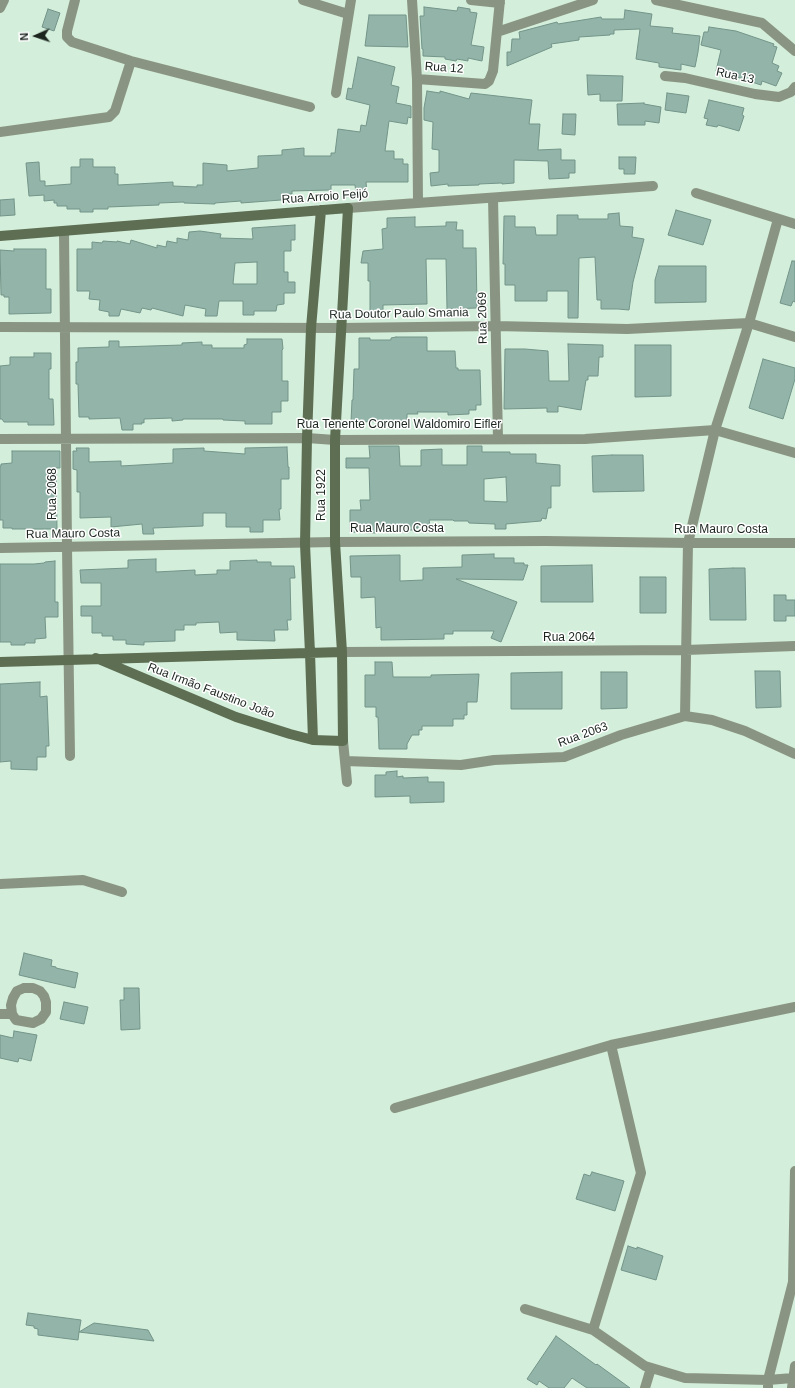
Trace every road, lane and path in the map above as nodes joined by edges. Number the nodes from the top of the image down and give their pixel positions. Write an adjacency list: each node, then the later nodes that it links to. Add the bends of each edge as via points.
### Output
1 (4, 0): 10 (street)
2 (75, 0): 14 (street, via 67,38 72,42)
3 (303, 0): 11 (street)
4 (350, 0): 11 (street)
5 (412, 0): 16 (street)
6 (471, 0): 9 (street)
7 (593, 0): 12 (street)
8 (656, 0): 13 (street, via 762,23)
9 (500, 2): 12 (street, Rua 12)
10 (0, 8)
11 (348, 14): 18 (street)
12 (497, 32): 16 (street, Rua 12, via 493,72 485,84)
13 (795, 51)
14 (131, 61): 19 (street); 20 (street, via 115,111 109,117)
15 (665, 76): 17 (street, Rua 13, via 779,97 791,92)
16 (417, 79): 24 (street, Rua 12)
17 (795, 87)
18 (336, 93)
19 (310, 107)
20 (0, 132)
21 (652, 186): 23 (street, Rua Arroio Feijó)
22 (696, 193): 27 (street)
23 (493, 198): 24 (street, Rua Arroio Feijó); 32 (street, Rua 2069)
24 (418, 203): 25 (street, Rua Arroio Feijó)
25 (348, 208): 26 (street, Rua Arroio Feijó); 36 (street, Rua 1922)
26 (321, 210): 29 (street, Rua Arroio Feijó); 35 (street, Rua 1922)
27 (778, 219): 28 (street); 31 (street)
28 (795, 224)
29 (64, 231): 30 (street, Rua Arroio Feijó); 34 (street, Rua 2068)
30 (0, 236)
31 (749, 323): 32 (street, Rua Doutor Paulo Smania, via 627,328); 37 (street, Rua Doutor Paulo Smania); 38 (street)
32 (496, 326): 36 (street, Rua Doutor Paulo Smania); 42 (street, Rua 2069)
33 (0, 327): 34 (street, Rua Doutor Paulo Smania)
34 (64, 327): 35 (street, Rua Doutor Paulo Smania); 41 (street, Rua 2068)
35 (311, 328): 36 (street, Rua Doutor Paulo Smania); 39 (street, Rua 1922)
36 (342, 328): 43 (street, Rua 1922)
37 (795, 337)
38 (715, 430): 42 (street, Rua Tenente Coronel Waldomiro Eifler, via 585,439); 44 (street, Rua Tenente Coronel Waldomiro Eifler); 46 (street)
39 (307, 438): 41 (street, Rua Tenente Coronel Waldomiro Eifler); 43 (street, Rua Tenente Coronel Waldomiro Eifler); 48 (street, Rua 1922)
40 (0, 439): 41 (street, Rua Tenente Coronel Waldomiro Eifler)
41 (66, 439): 49 (street, Rua 2068)
42 (498, 439): 43 (street, Rua Tenente Coronel Waldomiro Eifler)
43 (335, 440): 45 (street, Rua 1922)
44 (795, 453)
45 (335, 542): 46 (street, Rua Mauro Costa); 48 (street, Rua Mauro Costa); 53 (street, Rua 1922)
46 (688, 543): 47 (street, Rua Mauro Costa); 52 (street)
47 (795, 543)
48 (305, 544): 49 (street, Rua Mauro Costa); 54 (street, Rua 1922)
49 (67, 547): 50 (street, Rua Mauro Costa); 56 (street, Rua 2068)
50 (0, 548)
51 (795, 646): 52 (street, Rua 2064)
52 (686, 650): 53 (street, Rua 2064); 58 (street)
53 (342, 652): 54 (street, Rua Irmão Faustino João); 60 (street, Rua 1922)
54 (310, 653): 55 (street, Rua Irmão Faustino João); 59 (street, Rua 1922)
55 (96, 658): 56 (street, Rua Irmão Faustino João); 59 (street, Rua Irmão Faustino João, via 236,717)
56 (68, 660): 57 (street, Rua Irmão Faustino João); 62 (street, Rua 2068)
57 (0, 662)
58 (685, 716): 61 (street, Rua 2063, via 712,720 745,731); 63 (street, Rua 2063, via 621,735 564,757 494,760 461,765)
59 (313, 740): 60 (street, Rua Irmão Faustino João)
60 (343, 741): 63 (street, Rua 1922)
61 (795, 754)
62 (70, 756)
63 (345, 762): 64 (street, Rua 1922)
64 (347, 782)
65 (0, 884): 66 (street, via 83,880)
66 (122, 892)
67 (795, 1007): 70 (street)
68 (0, 1014): 69 (street)
69 (12, 1014)
70 (611, 1045): 71 (street); 74 (street, via 641,1173)
71 (395, 1108)
72 (795, 1171): 78 (street, via 793,1282)
73 (524, 1309): 74 (street)
74 (593, 1330): 76 (street)
75 (795, 1366): 77 (street)
76 (651, 1368): 78 (street, via 685,1378); 79 (street)
77 (792, 1383): 78 (street)
78 (768, 1384)
79 (645, 1388)

